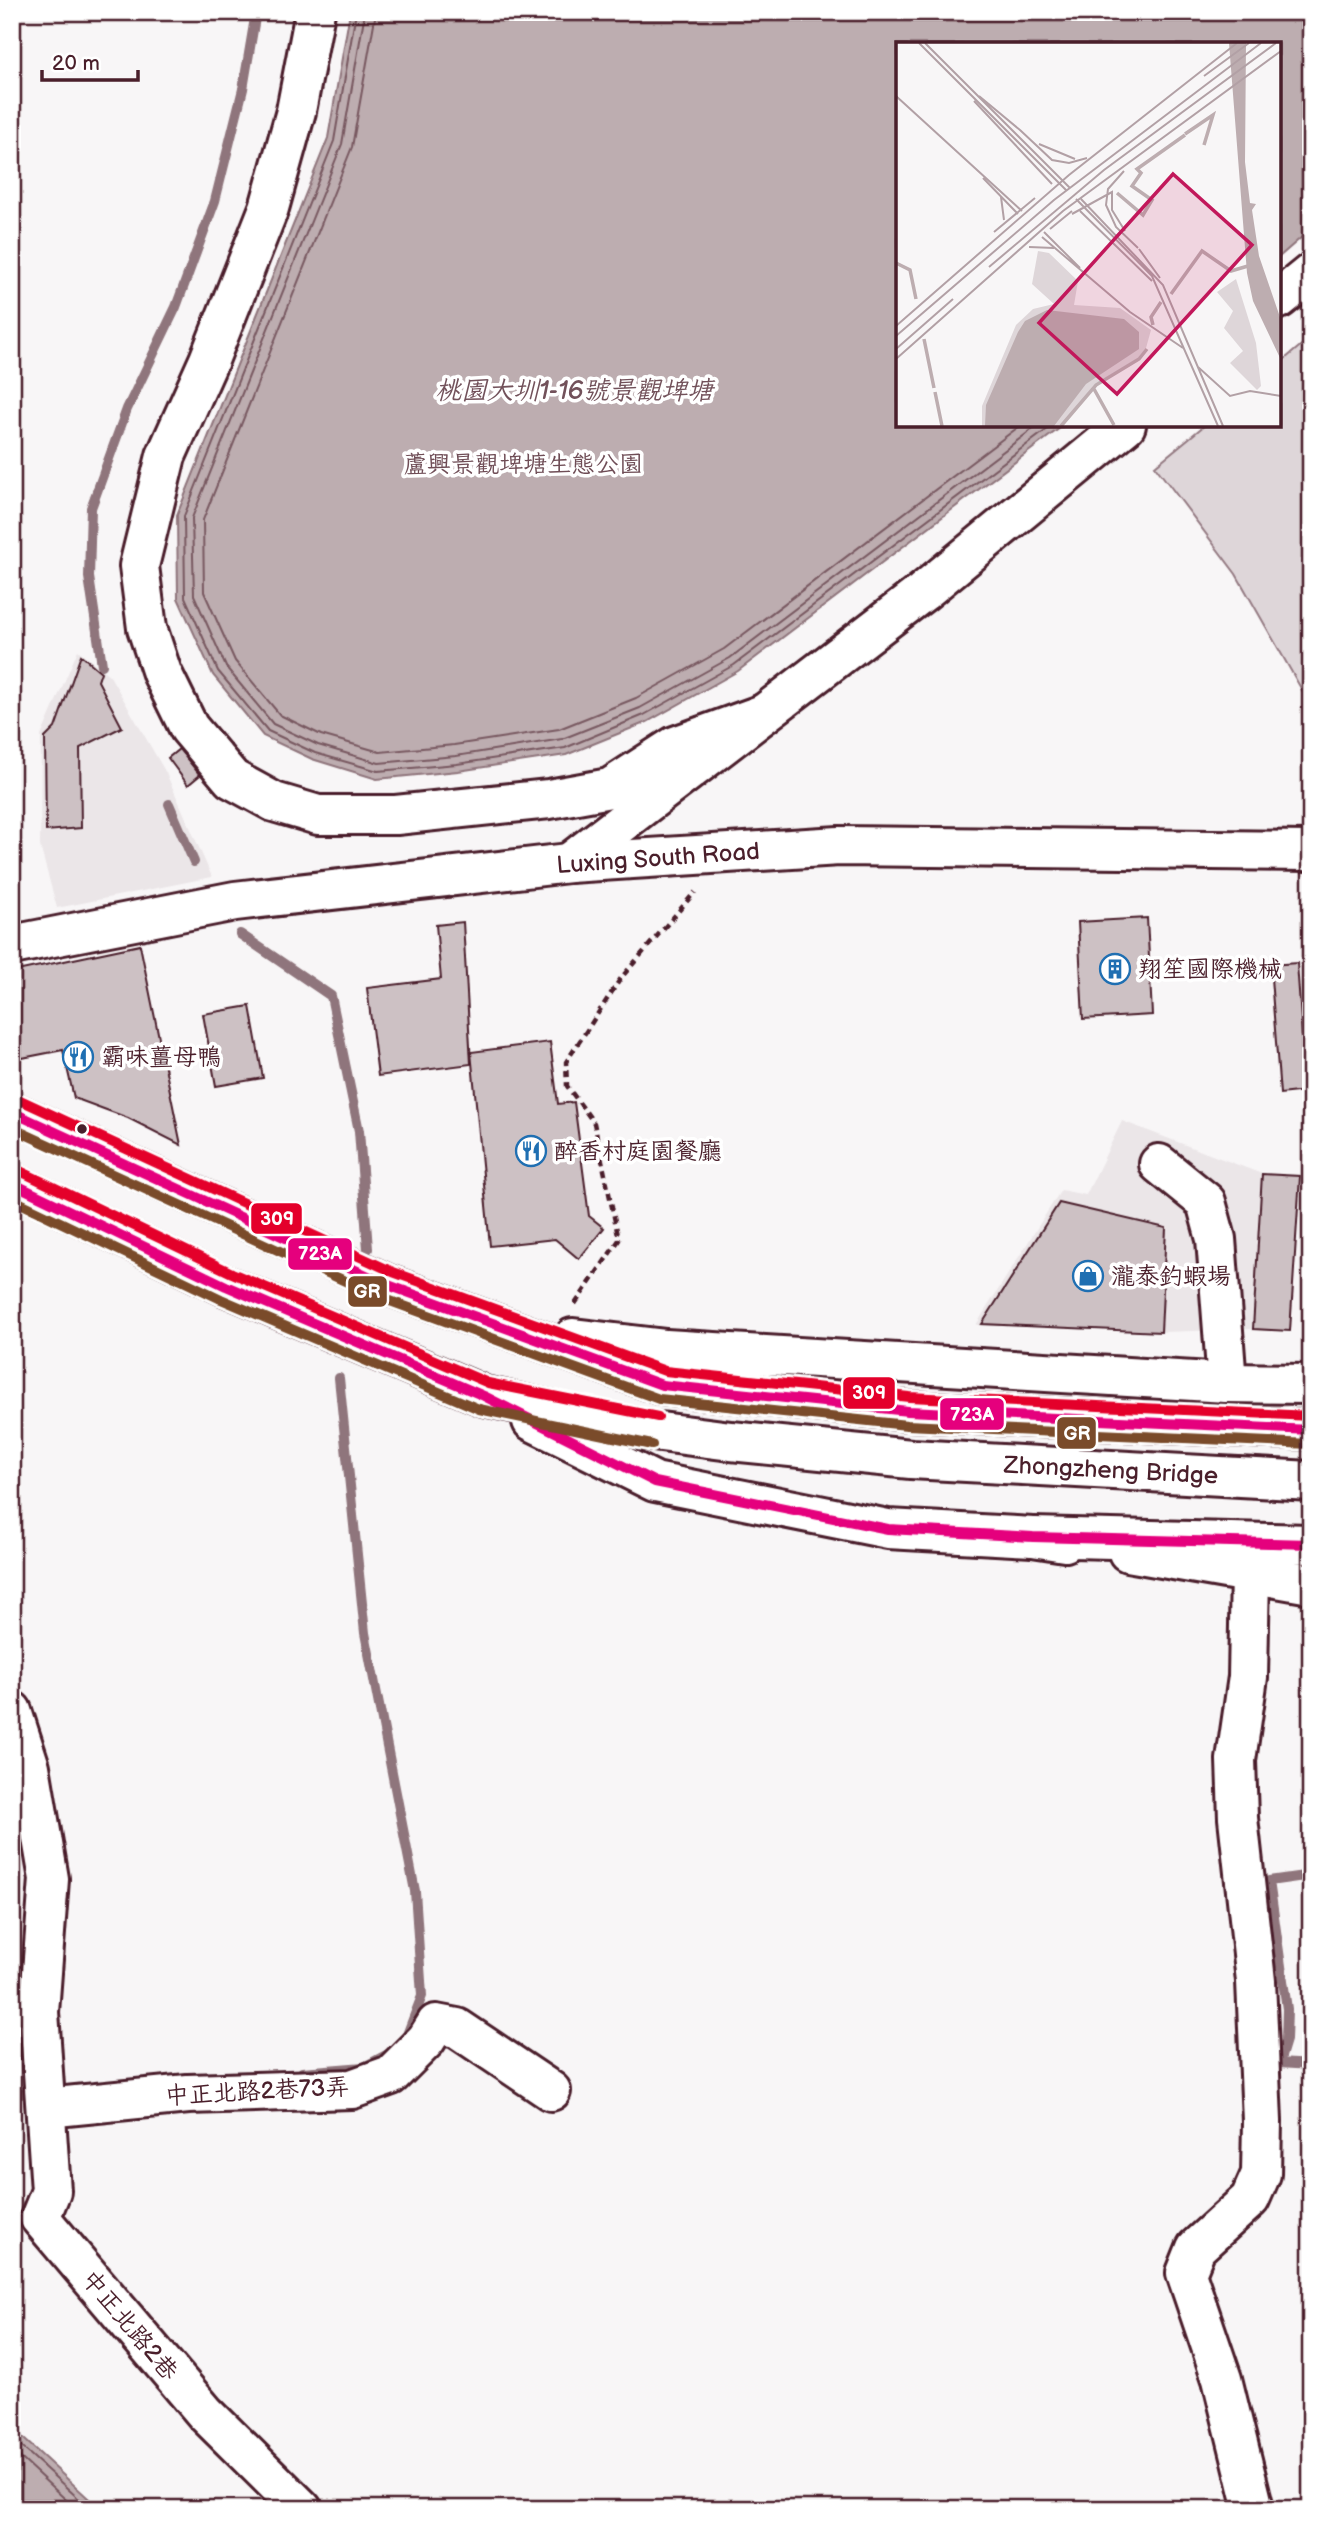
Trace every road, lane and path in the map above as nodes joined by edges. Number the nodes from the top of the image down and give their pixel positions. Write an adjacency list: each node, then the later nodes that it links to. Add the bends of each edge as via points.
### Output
1 (315, 12): 5 (main road, via 296,111 269,208 166,456 139,566 147,628 162,673 189,728 232,779 274,803 318,815 396,815 610,788 675,746)
2 (1311, 273): 3 (main road)
3 (1281, 297)
4 (1124, 427): 5 (main road, via 923,592)
5 (763, 714): 7 (main road)
6 (1311, 851): 7 (main road, Luxing South Road, via 839,846)
7 (569, 863): 9 (main road, Luxing South Road, via 235,901)
8 (699, 888): 13 (path, via 621,978 566,1062 567,1086 594,1123 619,1240)
9 (12, 945)
10 (12, 1112): 14 (main road, via 388,1285)
11 (1159, 1164): 15 (main road, via 1206,1202 1216,1239)
12 (12, 1183): 17 (main road, via 226,1286)
13 (573, 1306)
14 (513, 1332): 15 (main road, via 666,1349); 18 (main road, Zhongzheng Bridge, via 662,1385 908,1410)
15 (1227, 1383): 16 (main road)
16 (1311, 1384)
17 (484, 1396): 19 (main road, Zhongzheng Bridge, via 637,1429 731,1441 911,1459); 20 (main road, via 655,1482 888,1529)
18 (1311, 1430)
19 (1311, 1481)
20 (1033, 1537): 21 (main road); 22 (main road)
21 (1311, 1544)
22 (1250, 1573): 23 (main road); 28 (main road, via 1248,1677 1236,1760 1256,1981 1261,2174 1250,2199 1196,2248 1186,2273 1222,2379)
23 (1311, 1584)
24 (12, 1711): 26 (main road, 中正北路2巷, via 30,1768 49,1879 39,2012)
25 (551, 2091): 26 (main road, 中正北路2巷73弄, via 457,2028 436,2024 391,2075 352,2089)
26 (45, 2094): 27 (main road, 中正北路2巷, via 51,2191 40,2218 205,2413)
27 (302, 2509)
28 (1254, 2509)

